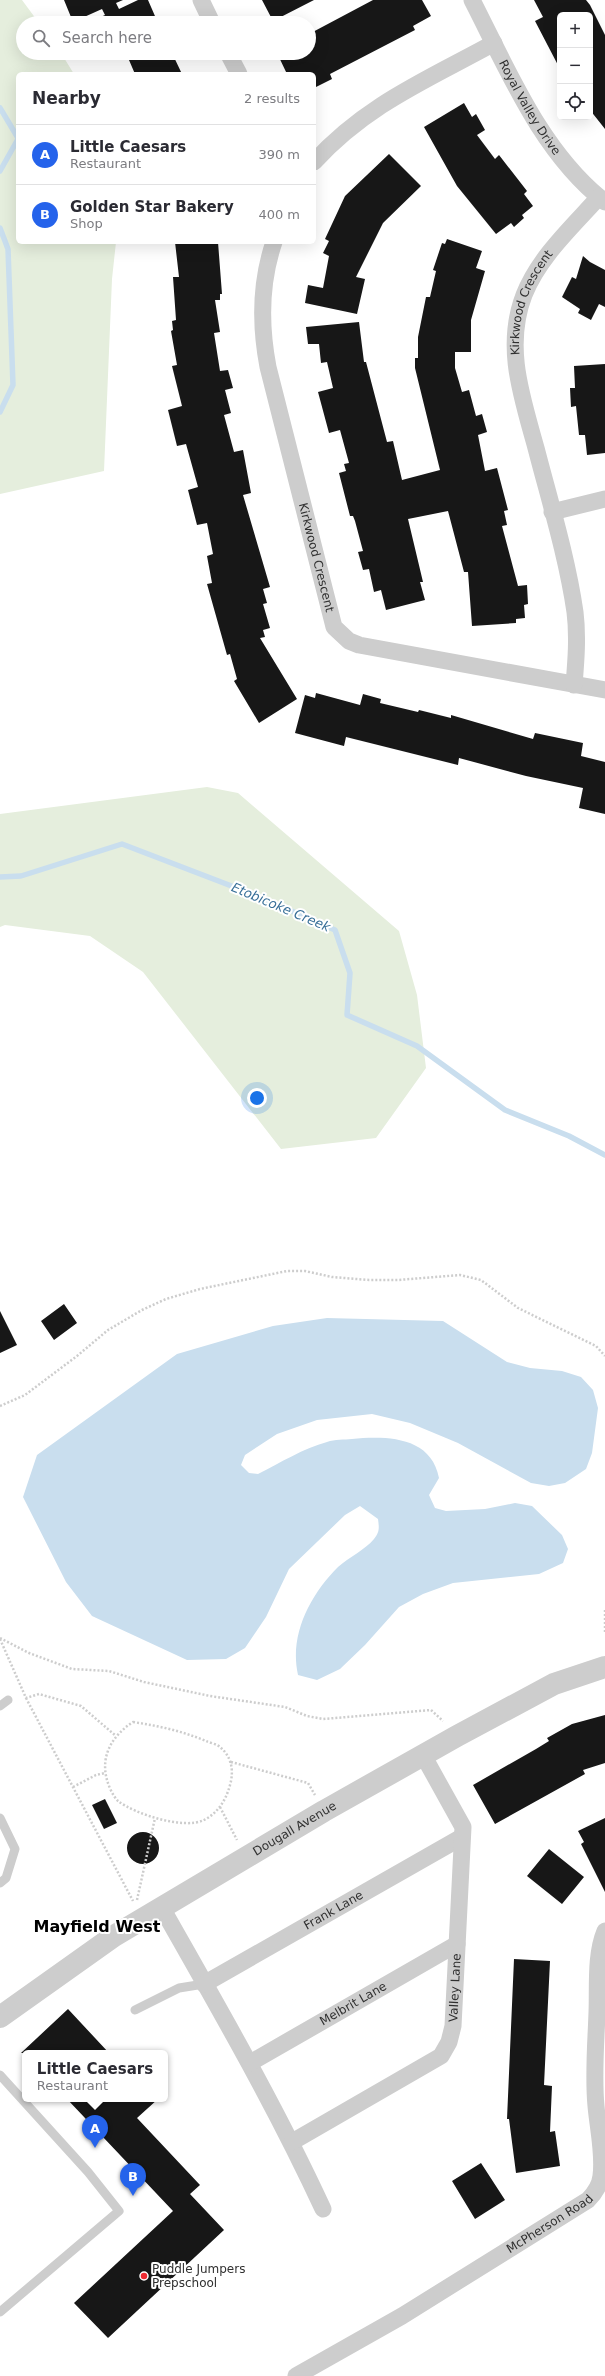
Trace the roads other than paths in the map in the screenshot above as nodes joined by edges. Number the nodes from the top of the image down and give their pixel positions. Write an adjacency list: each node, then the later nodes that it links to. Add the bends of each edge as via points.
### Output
1 (200, 0): 3 (street)
2 (472, 0): 4 (street, Royal Valley Drive)
3 (208, 16)
4 (494, 43): 7 (street, via 397,94 369,112 344,131); 8 (street, Royal Valley Drive, via 541,128 579,177)
5 (232, 60): 6 (street)
6 (238, 72)
7 (316, 160)
8 (602, 199): 11 (street, Kirkwood Crescent, via 549,254 533,277 524,295 514,334 517,376)
9 (274, 244): 12 (street, Kirkwood Crescent, via 263,294 263,342 334,627 349,641 359,644)
10 (605, 499): 11 (street)
11 (552, 512): 12 (street, Kirkwood Crescent, via 575,613 577,641)
12 (574, 685): 13 (street, Kirkwood Crescent)
13 (605, 690)
14 (605, 1667): 17 (street, Dougall Avenue, via 554,1684)
15 (8, 1700): 16 (lane)
16 (0, 1706)
17 (423, 1755): 19 (street, Valley Lane, via 459,1818 463,1827); 21 (street, Dougall Avenue)
18 (0, 1818): 20 (lane, via 15,1849 6,1878)
19 (462, 1837): 23 (street, Valley Lane); 24 (street, Frank Lane)
20 (0, 1882)
21 (162, 1908): 24 (street); 26 (street, Dougall Avenue, via 114,1936)
22 (605, 1931): 34 (street, McPherson Road, via 600,1945 595,2075 595,2104 602,2166 601,2177 594,2194 402,2316)
23 (457, 1944): 27 (street, Melbrit Lane); 31 (street, Valley Lane, via 453,2026 449,2042 441,2056)
24 (204, 1984): 25 (lane, via 179,1988); 27 (street)
25 (136, 2010)
26 (0, 2017)
27 (250, 2063): 31 (street)
28 (0, 2076): 29 (lane)
29 (22, 2100)
30 (24, 2102): 33 (lane, via 88,2172 119,2211)
31 (292, 2142): 32 (street)
32 (323, 2209)
33 (0, 2312)
34 (296, 2376)

